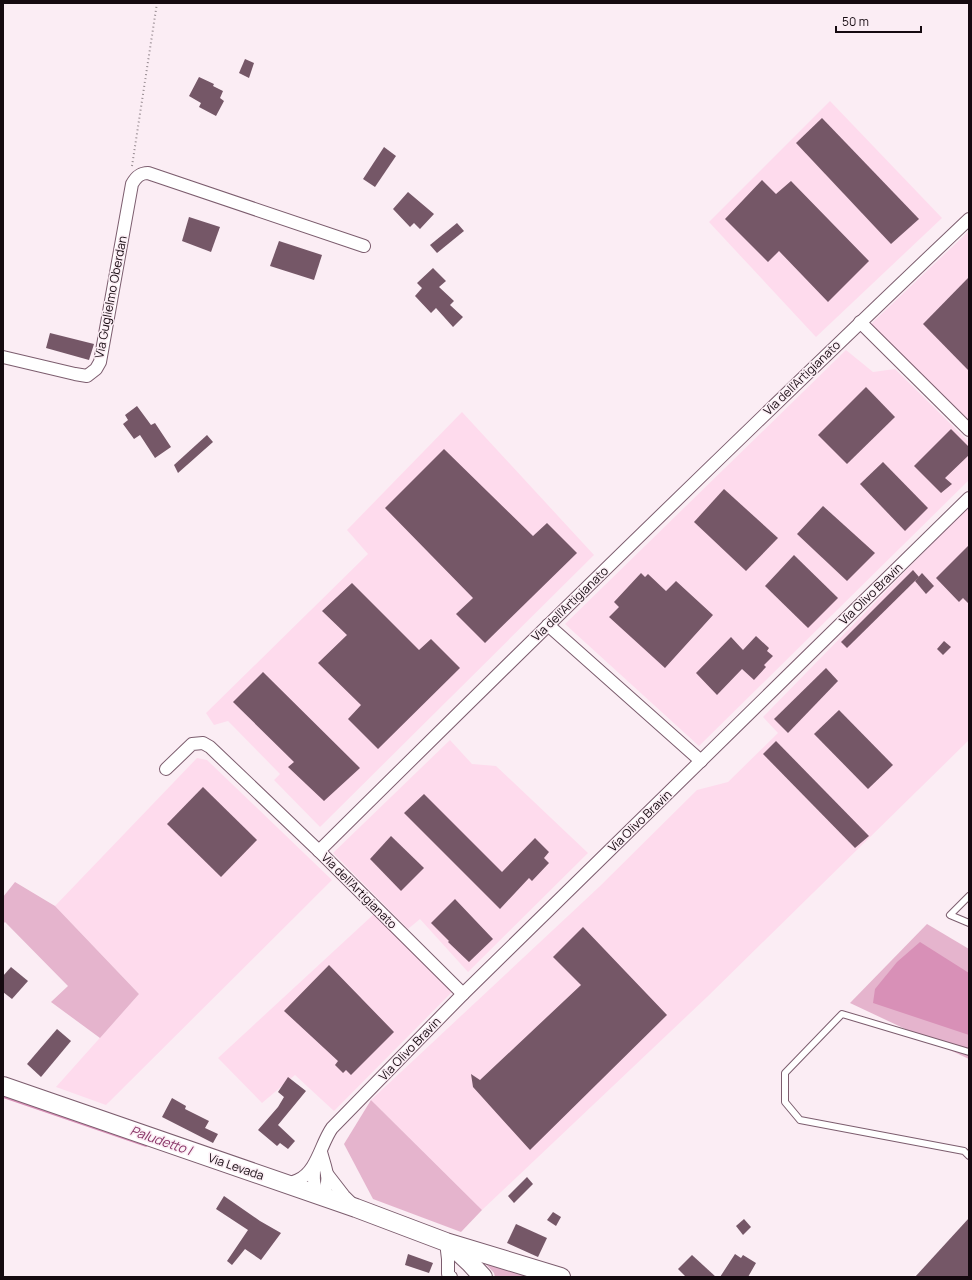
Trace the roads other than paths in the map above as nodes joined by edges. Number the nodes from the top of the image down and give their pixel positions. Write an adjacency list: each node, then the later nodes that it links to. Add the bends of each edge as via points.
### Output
1 (969, 218): 3 (street, Via dell'Artigianato)
2 (364, 246): 4 (street, Via Guglielmo Oberdan, via 142,173 132,184 100,362 96,369 87,376)
3 (860, 322): 5 (street); 7 (street, Via dell'Artigianato)
4 (3, 357)
5 (969, 430)
6 (969, 498): 8 (street, Via Olivo Bravin)
7 (548, 625): 8 (street); 10 (street, Via dell'Artigianato)
8 (701, 761): 13 (street, Via Olivo Bravin)
9 (166, 769): 10 (street, via 192,744 203,743)
10 (319, 851): 13 (street, Via dell'Artigianato)
11 (969, 896): 12 (lane, via 950,915)
12 (969, 923)
13 (463, 994): 16 (street, Via Olivo Bravin, via 332,1128)
14 (969, 1052): 17 (lane, via 842,1014 784,1072 785,1102 800,1120 964,1151)
15 (3, 1086): 19 (main road, Via Levada)
16 (319, 1156): 18 (street); 19 (street, via 299,1180); 20 (street, via 314,1169)
17 (969, 1156)
18 (327, 1174): 20 (street, via 326,1190); 21 (street)
19 (286, 1184): 20 (main road, Via Levada)
20 (319, 1196): 21 (main road, Via Levada)
21 (356, 1208): 22 (main road, Via Levada)
22 (446, 1242): 23 (main road, Via Levada); 24 (street, via 448,1274); 25 (main road, Via Levada)
23 (529, 1271): 26 (main road, Via Levada)
24 (451, 1277)
25 (483, 1277)
26 (561, 1277)

